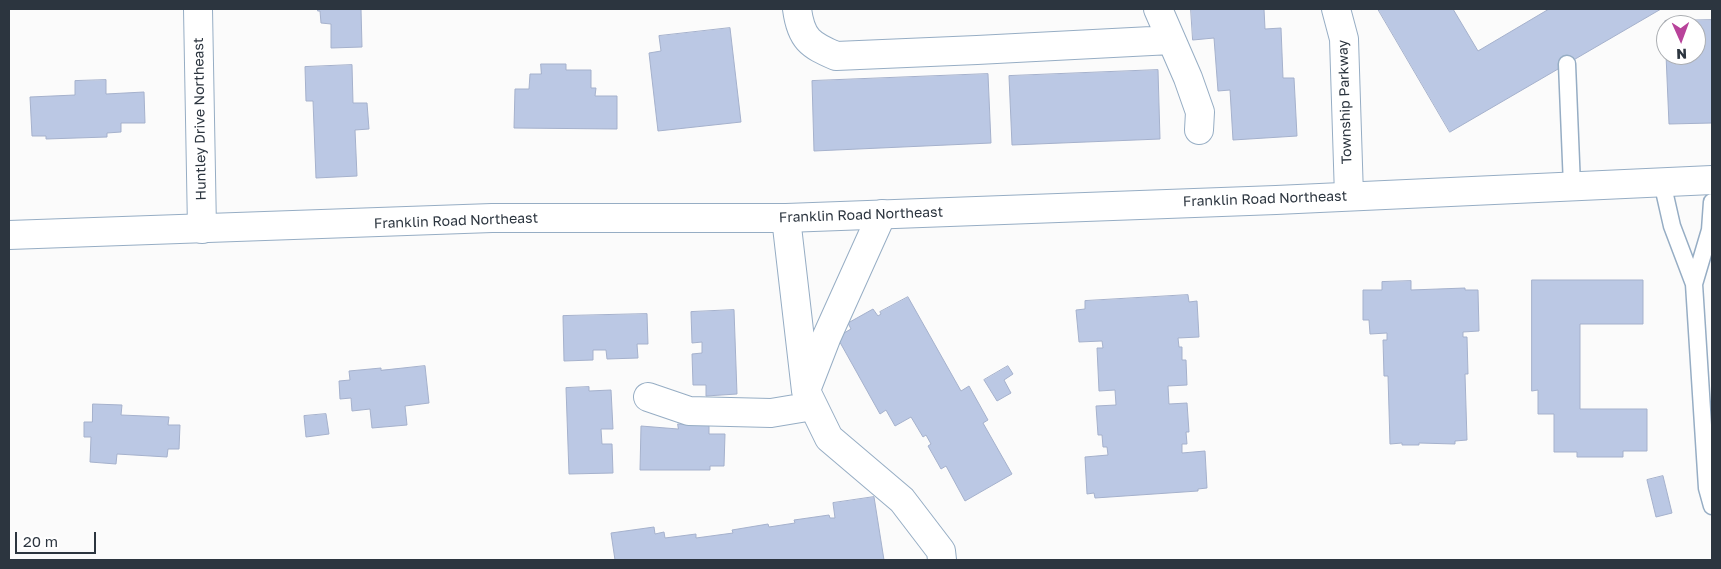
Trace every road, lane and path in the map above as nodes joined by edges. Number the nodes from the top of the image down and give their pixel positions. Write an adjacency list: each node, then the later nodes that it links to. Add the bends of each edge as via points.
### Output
1 (198, 9): 15 (street, Huntley Drive Northeast)
2 (797, 9): 5 (street, via 802,33 816,47 836,56)
3 (1158, 9): 5 (street)
4 (1336, 9): 11 (street, Township Parkway, via 1344,39)
5 (1171, 40): 7 (street, via 1200,112)
6 (1567, 64): 10 (lane)
7 (1199, 130)
8 (1712, 180): 9 (street, Franklin Road Northeast)
9 (1662, 182): 10 (street, Franklin Road Northeast); 17 (lane, via 1672,226)
10 (1572, 186): 11 (street, Franklin Road Northeast)
11 (1349, 196): 13 (street, Franklin Road Northeast)
12 (1712, 202): 17 (lane, via 1710,230)
13 (882, 214): 14 (street, Franklin Road Northeast); 19 (street)
14 (786, 218): 15 (street, Franklin Road Northeast, via 492,218); 18 (street)
15 (202, 229): 16 (street, Franklin Road Northeast)
16 (9, 235)
17 (1694, 284): 22 (lane, via 1707,488)
18 (795, 304): 19 (street); 21 (street)
19 (841, 304): 21 (street, via 820,353)
20 (648, 397): 21 (street, via 689,411 771,412)
21 (809, 398): 23 (street, via 829,438 902,500 941,551)
22 (1712, 506)
23 (942, 560)

